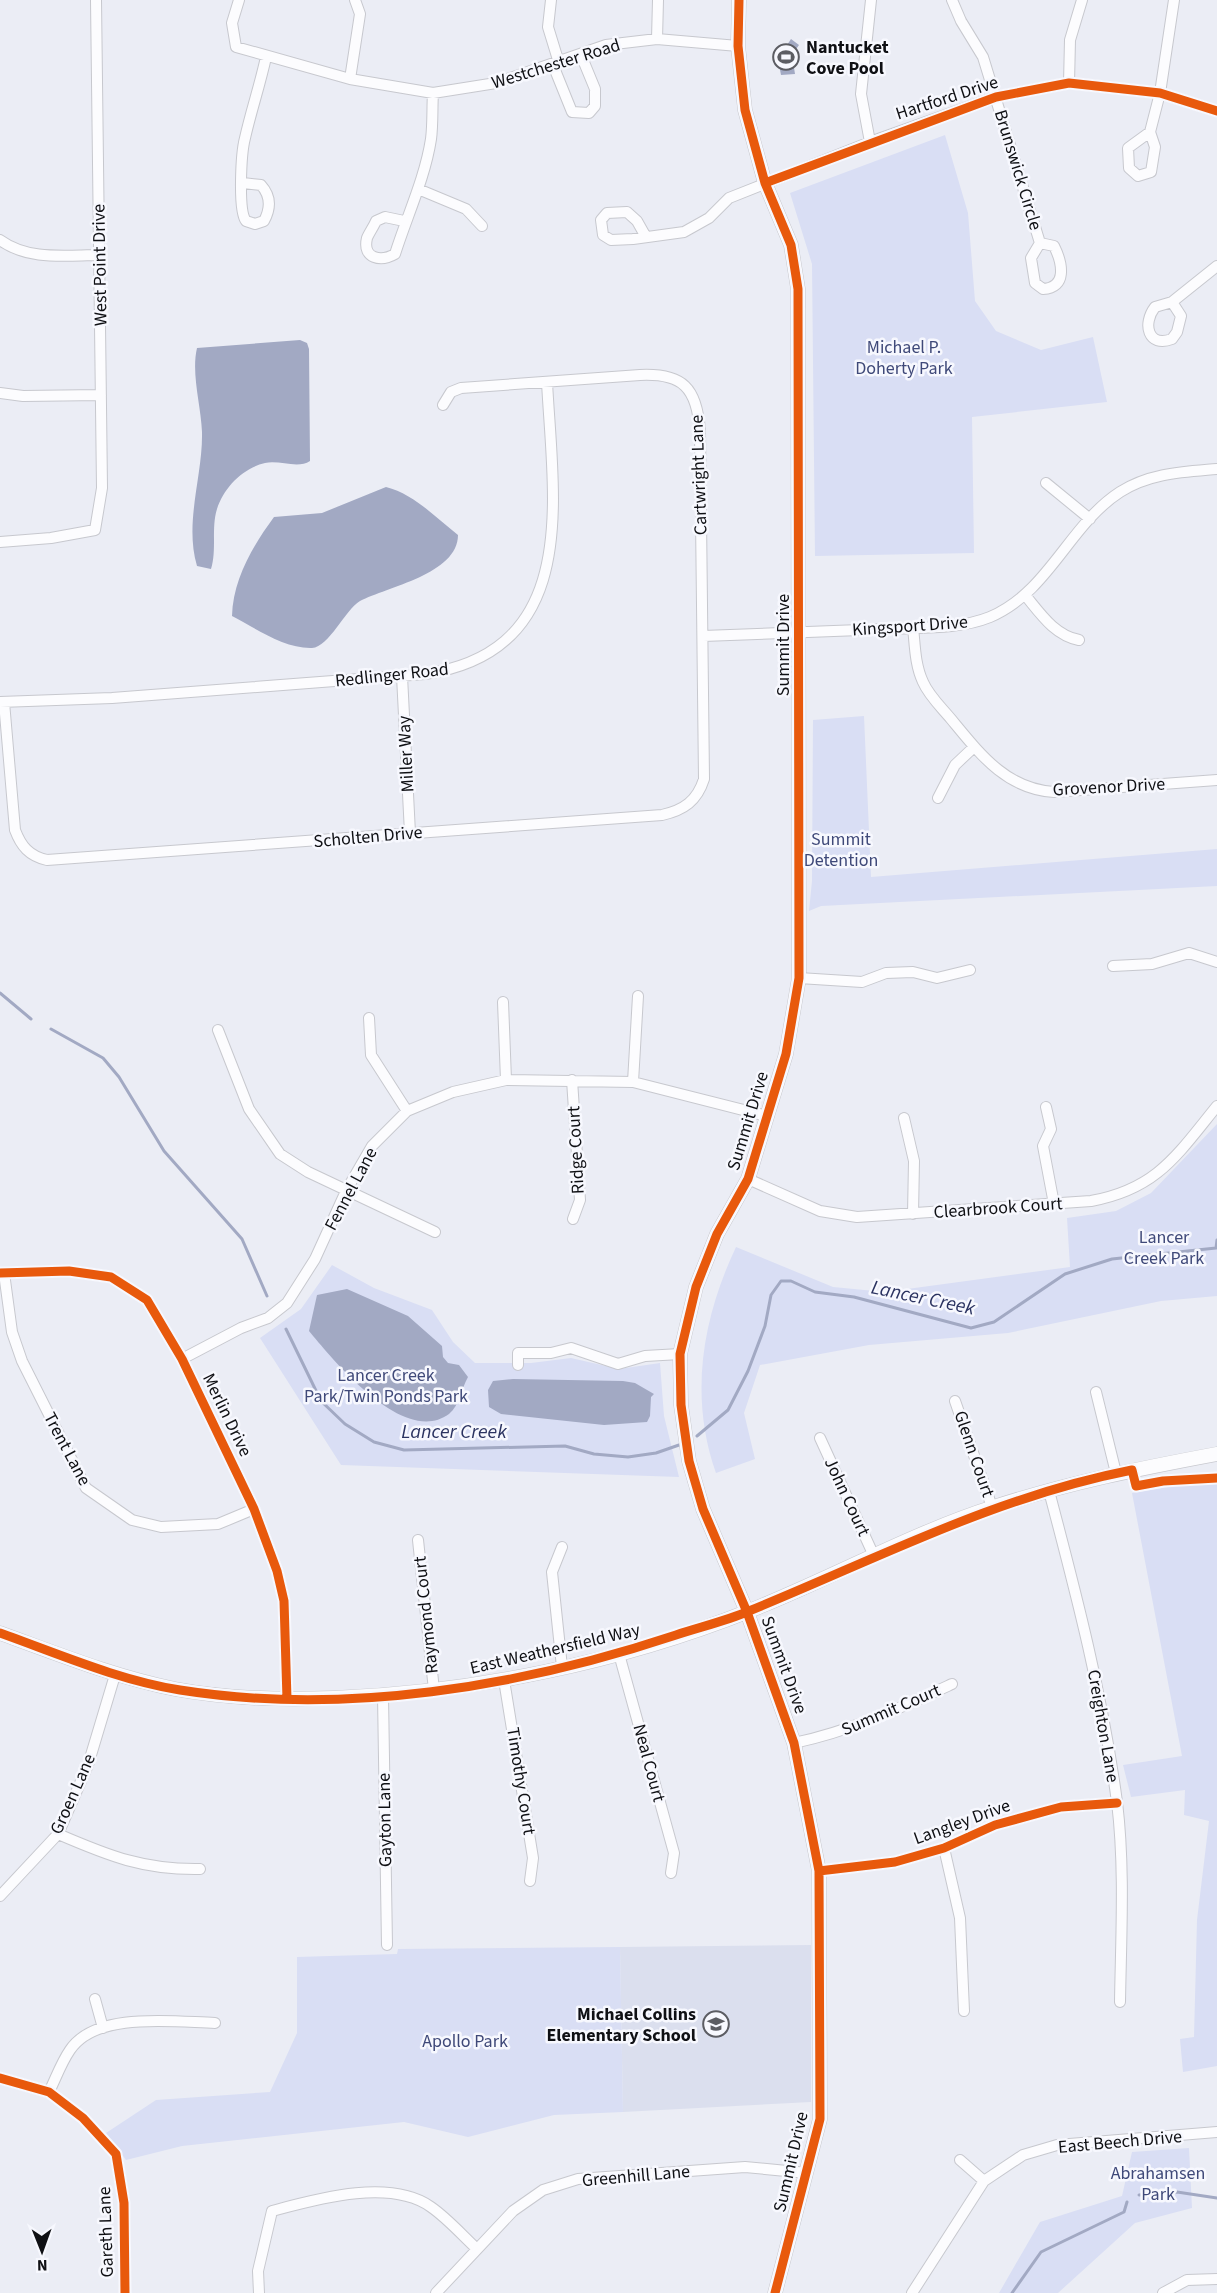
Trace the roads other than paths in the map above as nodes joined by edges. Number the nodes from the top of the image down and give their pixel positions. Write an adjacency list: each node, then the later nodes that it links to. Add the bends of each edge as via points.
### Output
1 (96, 0): 32 (street, West Point Drive)
2 (239, 0): 14 (street, Westchester Road, via 232,23 236,46)
3 (355, 0): 16 (street, via 360,14)
4 (551, 0): 15 (street, via 548,27)
5 (658, 0): 11 (street)
6 (739, 0): 12 (street, Summit Drive)
7 (871, 0): 23 (street, via 861,94)
8 (952, 0): 20 (street, Brunswick Circle, via 983,57)
9 (1082, 0): 17 (street, via 1070,40)
10 (1174, 0): 19 (street)
11 (657, 39): 12 (street, Westchester Road); 13 (street, Westchester Road, via 606,45)
12 (738, 46): 25 (street, Summit Drive, via 745,110)
13 (581, 55): 15 (street, Westchester Road); 15 (street, via 595,89 595,106 589,113 573,112)
14 (266, 57): 16 (street, Westchester Road); 24 (street, via 244,140)
15 (556, 64): 18 (street, Westchester Road, via 496,83)
16 (350, 79): 18 (street, Westchester Road)
17 (1069, 83): 19 (street, Hartford Drive); 20 (street, Hartford Drive)
18 (433, 93): 26 (street, via 431,139)
19 (1160, 93): 21 (street, Hartford Drive); 22 (street)
20 (996, 97): 23 (street, Hartford Drive); 31 (street, Brunswick Circle)
21 (1217, 111)
22 (1150, 132)
23 (870, 142): 25 (street, Hartford Drive)
24 (243, 183)
25 (765, 183): 29 (street, Hartford Drive, via 729,198 708,218 684,232); 46 (street, Summit Drive, via 790,245 798,289)
26 (418, 189): 27 (street); 28 (street, via 466,209)
27 (404, 221)
28 (482, 226)
29 (646, 237)
30 (0, 240): 32 (street, via 36,255)
31 (1040, 243)
32 (100, 255): 37 (street, West Point Drive)
33 (1217, 266): 34 (street)
34 (1172, 302)
35 (547, 382): 38 (street, Cartwright Lane, via 461,388 451,392); 47 (street, Cartwright Lane, via 659,374 678,379 691,393 700,431); 49 (street, Redlinger Road, via 551,547 536,603 501,645 476,661 451,671)
36 (0, 393): 37 (street)
37 (101, 395): 43 (street, West Point Drive, via 102,488 95,530)
38 (443, 405)
39 (1217, 470): 40 (street); 42 (street, Kingsport Drive, via 1173,472 1143,480 1121,491)
40 (1217, 481)
41 (1047, 483): 42 (street)
42 (1090, 519): 44 (street, Kingsport Drive)
43 (0, 542)
44 (1025, 595): 45 (street, Kingsport Drive, via 975,622); 48 (street, via 1053,628)
45 (913, 627): 46 (street, Kingsport Drive); 51 (street, Grovenor Drive, via 924,684)
46 (799, 633): 47 (street, Kingsport Drive); 58 (street, Summit Drive)
47 (703, 636): 54 (street, Scholten Drive, via 704,779 696,799 680,810 662,815)
48 (1078, 640)
49 (402, 676): 50 (street, Redlinger Road, via 112,698); 54 (street, Miller Way)
50 (2, 702): 54 (street, Scholten Drive, via 12,817 22,847 39,858)
51 (974, 747): 52 (street, Grovenor Drive, via 1010,780 1046,791); 53 (street, via 955,765)
52 (1217, 780)
53 (938, 798)
54 (410, 833)
55 (1217, 962): 56 (street, via 1189,953 1152,964)
56 (1113, 966)
57 (970, 970): 58 (street, via 937,978 913,972 886,973 862,982)
58 (799, 978): 69 (street, Summit Drive, via 786,1054)
59 (638, 996): 65 (street)
60 (503, 1002): 63 (street)
61 (369, 1018): 68 (street, via 371,1055)
62 (218, 1029): 72 (street, via 249,1109 280,1154)
63 (506, 1080): 64 (street, Fennel Lane); 68 (street, Fennel Lane, via 453,1092)
64 (572, 1080): 65 (street, Fennel Lane); 75 (street, Ridge Court, via 580,1200)
65 (633, 1082): 69 (street, Fennel Lane)
66 (1217, 1106): 73 (street, Clearbrook Court, via 1165,1168 1146,1184 1120,1196)
67 (1046, 1107): 73 (street, via 1051,1129 1043,1146)
68 (407, 1111): 72 (street, Fennel Lane, via 372,1146)
69 (767, 1116): 71 (street, Summit Drive)
70 (904, 1118): 74 (street, via 914,1161)
71 (748, 1179): 74 (street, Clearbrook Court, via 820,1211 857,1217); 78 (street, Summit Drive, via 717,1234 696,1287)
72 (346, 1191): 76 (street); 79 (street, Fennel Lane, via 315,1259 287,1303 268,1318)
73 (1054, 1204): 74 (street, Clearbrook Court)
74 (913, 1214)
75 (573, 1219)
76 (435, 1232)
77 (2, 1273): 79 (street, Merlin Drive, via 69,1270 111,1277 147,1300); 88 (street, Trent Lane, via 12,1332 22,1360 86,1488 132,1520 161,1527 218,1524)
78 (680, 1354): 80 (street, via 645,1356 618,1364 571,1348 551,1353 518,1353); 92 (street, Summit Drive, via 681,1405 689,1461 703,1509)
79 (182, 1359): 88 (street, Merlin Drive)
80 (518, 1365)
81 (1096, 1392): 85 (street)
82 (955, 1401): 87 (street, Glenn Court)
83 (820, 1438): 91 (street, John Court)
84 (1217, 1454): 85 (street, East Weathersfield Way)
85 (1116, 1473): 86 (street, East Weathersfield Way)
86 (1049, 1491): 87 (street, East Weathersfield Way); 103 (street, Creighton Lane, via 1082,1614)
87 (992, 1508): 91 (street, East Weathersfield Way)
88 (254, 1509): 101 (street, Merlin Drive, via 284,1601)
89 (418, 1540): 99 (street, Raymond Court)
90 (562, 1547): 95 (street, via 552,1572)
91 (874, 1556): 92 (street, East Weathersfield Way)
92 (747, 1612): 94 (street, East Weathersfield Way); 102 (street, Summit Drive)
93 (0, 1633): 96 (street, East Weathersfield Way)
94 (619, 1654): 95 (street, East Weathersfield Way); 108 (street, Neal Court, via 674,1853)
95 (562, 1667): 97 (street, East Weathersfield Way)
96 (115, 1675): 101 (street, East Weathersfield Way, via 232,1697); 104 (street, Groen Lane, via 88,1765)
97 (504, 1680): 99 (street, East Weathersfield Way); 109 (street, Timothy Court, via 533,1858)
98 (952, 1684): 102 (street, Summit Court, via 875,1720)
99 (434, 1690): 100 (street, East Weathersfield Way)
100 (383, 1696): 101 (street, East Weathersfield Way); 111 (street, Gayton Lane)
101 (287, 1699)
102 (794, 1743): 107 (street, Summit Drive)
103 (1117, 1803): 105 (street, Langley Drive, via 1061,1808 995,1825); 113 (street, Creighton Lane, via 1122,1896)
104 (58, 1834): 106 (street, via 118,1860 171,1869); 110 (street, Groen Lane)
105 (944, 1848): 107 (street, Langley Drive, via 895,1862); 114 (street, via 960,1918)
106 (201, 1869)
107 (819, 1871): 121 (street, Summit Drive, via 820,2119)
108 (671, 1873)
109 (530, 1881)
110 (0, 1896)
111 (387, 1945)
112 (95, 1999): 116 (street)
113 (1120, 2002)
114 (964, 2011)
115 (215, 2023): 116 (street, via 123,2022)
116 (103, 2028): 118 (street, via 71,2048)
117 (0, 2078): 118 (street)
118 (50, 2092): 125 (street, Gareth Lane, via 83,2118 116,2154 124,2203)
119 (1217, 2132): 122 (street, East Beech Drive, via 1057,2145 1023,2155)
120 (960, 2160): 122 (street)
121 (807, 2173): 123 (street, Greenhill Lane, via 745,2167 578,2179 543,2190 513,2211); 128 (street, Summit Drive)
122 (984, 2181): 129 (street, East Beech Drive)
123 (476, 2248): 126 (street, via 431,2206 399,2193 326,2197 272,2211 258,2271); 127 (street, Greenhill Lane)
124 (1217, 2279): 130 (street, via 1187,2280)
125 (124, 2293)
126 (259, 2293)
127 (436, 2293)
128 (775, 2293)
129 (912, 2293)
130 (1163, 2293)

